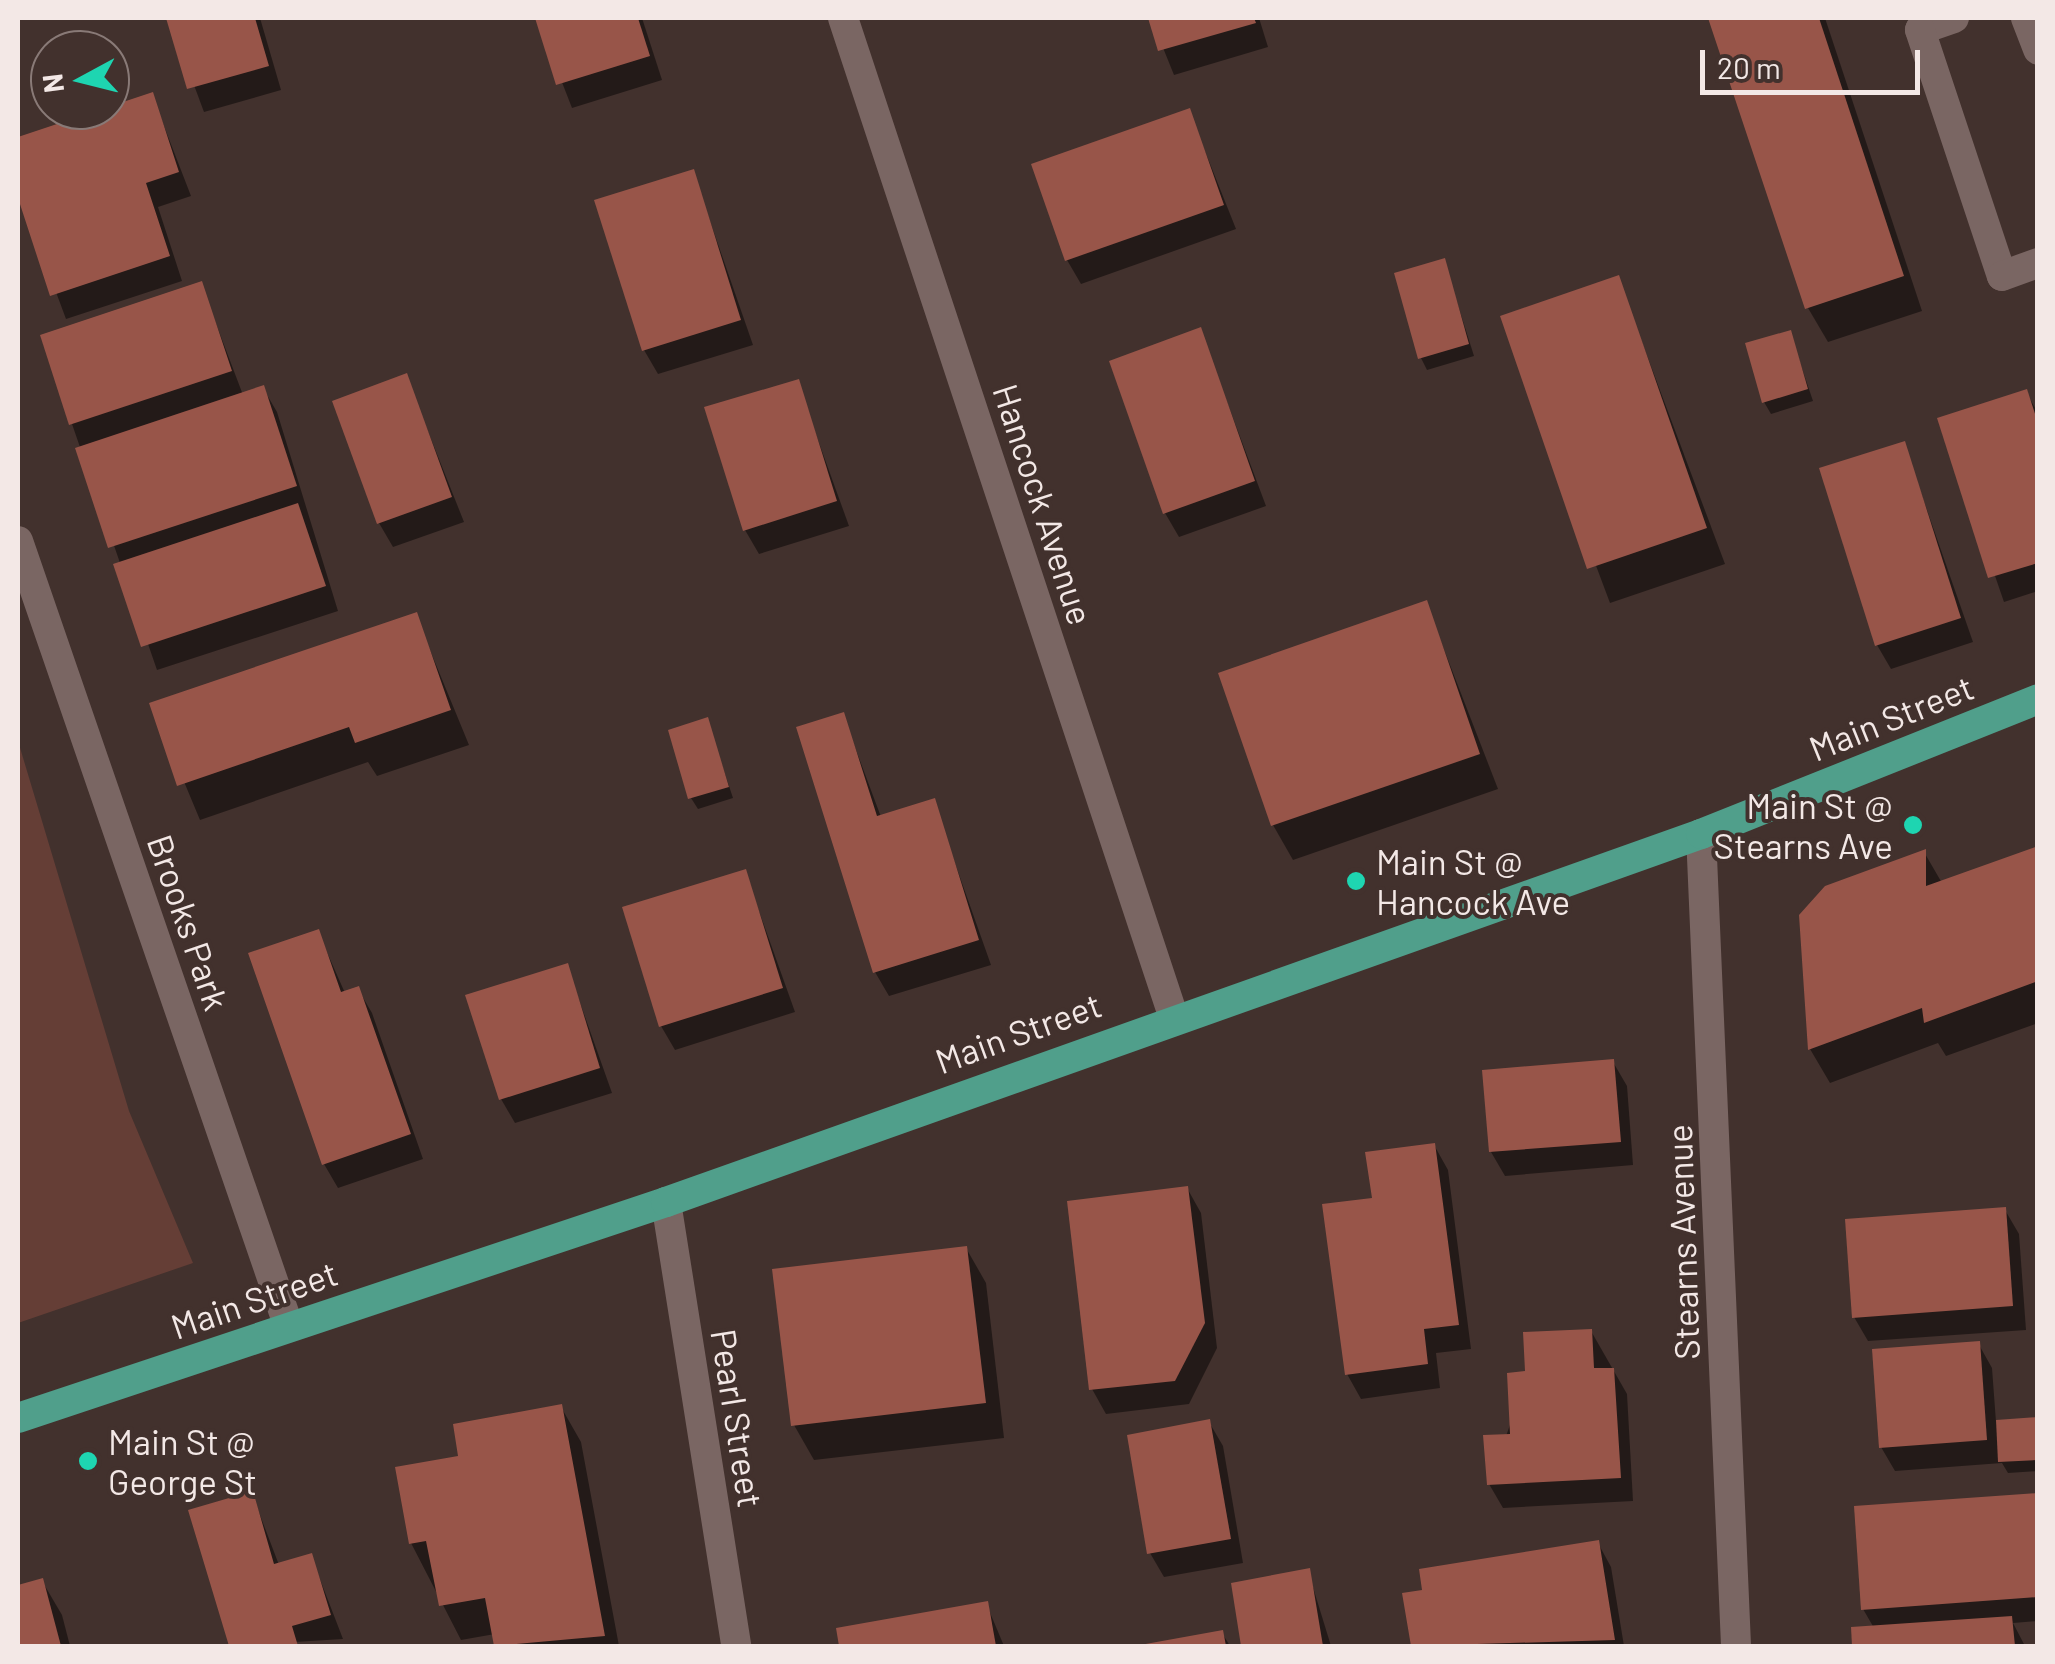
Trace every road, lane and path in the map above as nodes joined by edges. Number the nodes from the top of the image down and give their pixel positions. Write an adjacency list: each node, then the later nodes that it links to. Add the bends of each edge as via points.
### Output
1 (843, 18): 9 (street, Hancock Avenue)
2 (1954, 18): 5 (street, via 1920,30 2002,276)
3 (2026, 18): 4 (street)
4 (2038, 50)
5 (2038, 263)
6 (18, 541): 11 (street, Brooks Park)
7 (2038, 699): 8 (main road, Main Street)
8 (1701, 834): 9 (main road, Main Street); 14 (street, Stearns Avenue)
9 (1173, 1015): 10 (main road, Main Street)
10 (666, 1202): 11 (main road, Main Street); 13 (street, Pearl Street)
11 (289, 1327): 12 (main road, Main Street)
12 (18, 1418)
13 (736, 1646)
14 (1736, 1646)

